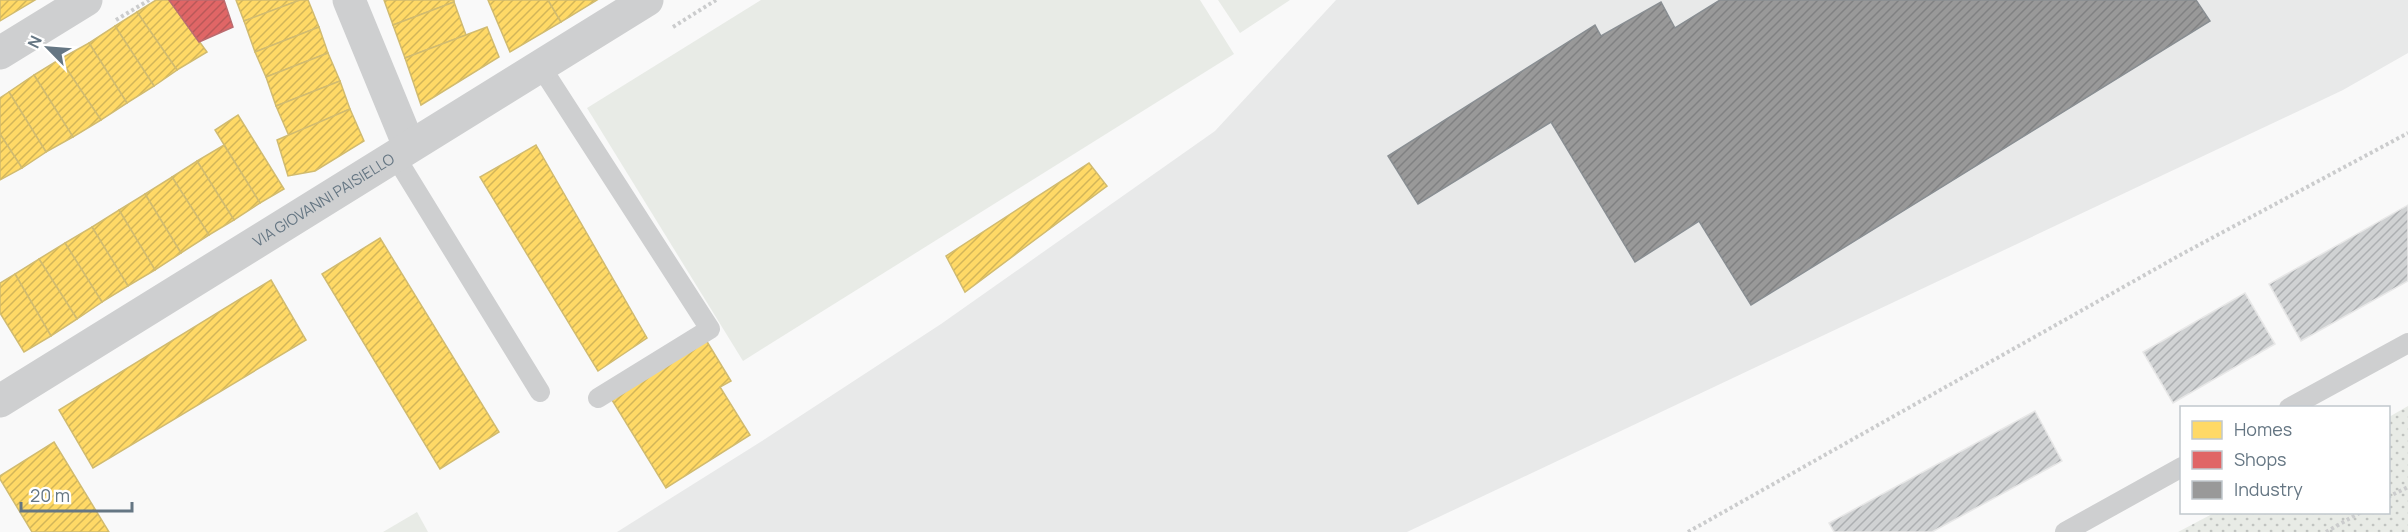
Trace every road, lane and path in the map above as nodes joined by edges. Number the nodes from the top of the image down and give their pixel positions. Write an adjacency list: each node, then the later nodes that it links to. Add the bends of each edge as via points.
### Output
1 (86, 0): 4 (street)
2 (349, 0): 7 (street)
3 (647, 0): 5 (street, VIA GIOVANNI PAISIELLO)
4 (0, 53)
5 (541, 67): 7 (street, VIA GIOVANNI PAISIELLO); 10 (lane, via 710,329)
6 (2408, 133): 17 (path, via 2172,260)
7 (402, 151): 9 (lane); 11 (street, VIA GIOVANNI PAISIELLO)
8 (2408, 343): 12 (lane)
9 (540, 392)
10 (598, 398)
11 (0, 401)
12 (2293, 406)
13 (2180, 468): 18 (lane)
14 (2408, 487): 15 (path)
15 (2390, 496)
16 (2359, 514): 19 (path)
17 (1688, 532)
18 (2065, 532)
19 (2326, 532)

